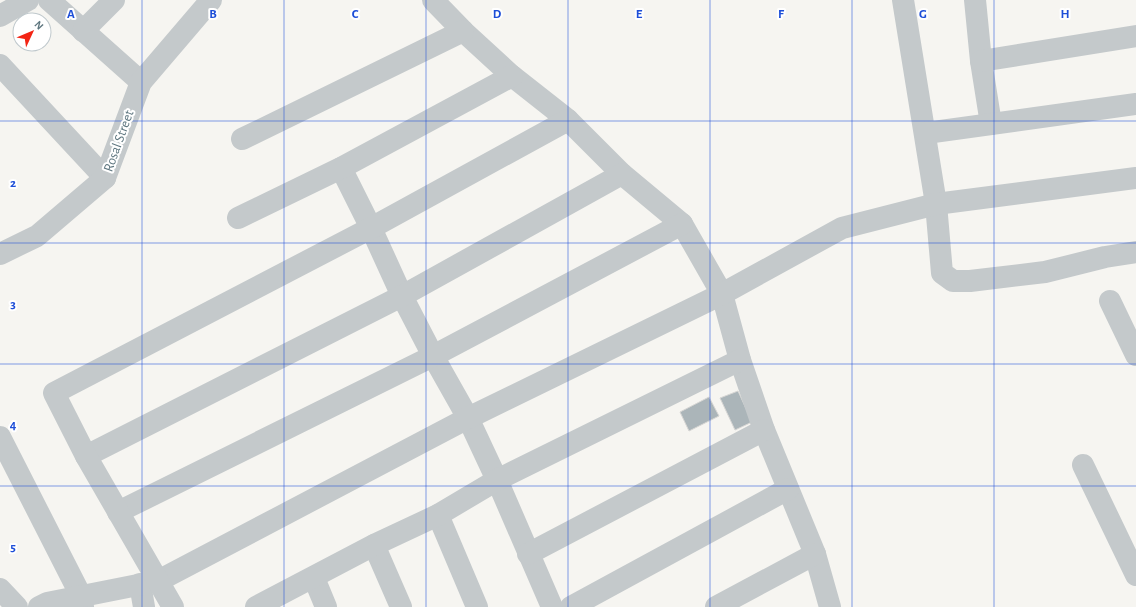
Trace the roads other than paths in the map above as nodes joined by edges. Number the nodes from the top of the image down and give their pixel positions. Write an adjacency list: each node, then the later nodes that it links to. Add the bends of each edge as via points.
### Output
1 (28, 0): 8 (street)
2 (49, 0): 9 (street)
3 (114, 0): 9 (street)
4 (211, 0): 15 (street, Rosal Street)
5 (433, 0): 10 (street)
6 (903, 0): 19 (street)
7 (975, 0): 12 (street)
8 (0, 16)
9 (83, 31): 15 (street)
10 (463, 31): 14 (street); 20 (street)
11 (1136, 36): 12 (street)
12 (981, 60): 18 (street)
13 (0, 65): 23 (street)
14 (512, 76): 17 (street); 21 (street)
15 (141, 82): 23 (street, Rosal Street)
16 (1136, 104): 18 (street)
17 (568, 120): 22 (street); 28 (street)
18 (991, 124): 19 (street)
19 (926, 133): 25 (street)
20 (242, 139)
21 (341, 168): 26 (street); 28 (street)
22 (622, 174): 27 (street); 32 (street)
23 (105, 178): 30 (street, Rosal Street, via 38,236)
24 (1136, 178): 25 (street)
25 (936, 204): 29 (street, via 942,273 953,281 1045,272 1105,256); 31 (street, via 842,228)
26 (238, 218)
27 (682, 224): 31 (street); 35 (street)
28 (371, 228): 32 (street); 40 (street, via 54,393)
29 (1136, 252)
30 (0, 254)
31 (722, 294): 36 (street); 37 (street)
32 (402, 296): 35 (street); 40 (street)
33 (1110, 301): 34 (street)
34 (1136, 355)
35 (433, 356): 37 (street); 44 (street)
36 (740, 360): 38 (street); 42 (street)
37 (468, 418): 42 (street); 51 (street)
38 (764, 430): 43 (street); 47 (street)
39 (0, 437): 53 (street)
40 (86, 456): 44 (street)
41 (1083, 465): 49 (street)
42 (497, 480): 45 (street); 47 (street)
43 (788, 489): 48 (street); 63 (street)
44 (118, 512): 51 (street)
45 (438, 515): 46 (street); 61 (street)
46 (374, 545): 50 (street); 60 (street)
47 (528, 554): 62 (street)
48 (815, 554): 64 (street); 65 (street)
49 (1136, 575)
50 (314, 578): 58 (street); 59 (street)
51 (149, 582): 53 (street); 56 (street); 57 (street)
52 (0, 589): 54 (street)
53 (82, 602): 55 (street, via 46,603)
54 (17, 607)
55 (39, 607)
56 (144, 607)
57 (173, 607)
58 (256, 607)
59 (326, 607)
60 (401, 607)
61 (477, 607)
62 (552, 607)
63 (571, 607)
64 (716, 607)
65 (830, 607)

